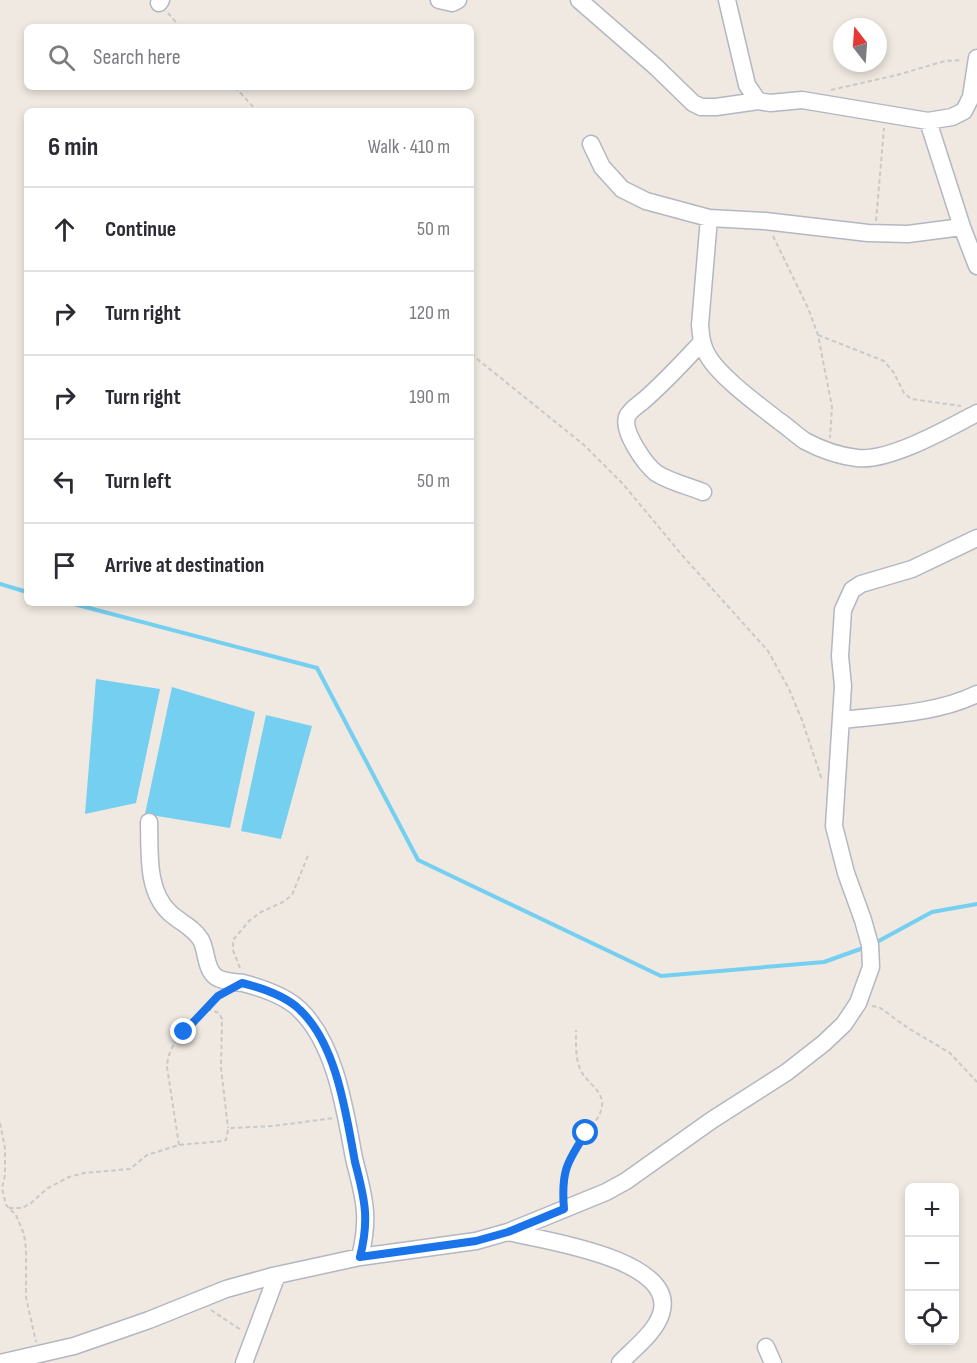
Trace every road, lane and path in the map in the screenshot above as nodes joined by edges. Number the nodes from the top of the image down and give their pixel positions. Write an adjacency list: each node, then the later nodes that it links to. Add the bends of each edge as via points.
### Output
1 (440, 0): 2 (street)
2 (458, 0)
3 (579, 0): 8 (street, via 693,103 716,107)
4 (727, 0): 8 (street, via 747,85)
5 (977, 59): 7 (path, via 945,61); 10 (street)
6 (239, 90): 9 (path)
7 (824, 93)
8 (758, 100): 11 (street, via 802,100)
9 (254, 108)
10 (970, 112): 12 (street)
11 (885, 113): 12 (street); 17 (path, via 877,217)
12 (928, 121): 16 (street)
13 (591, 144): 14 (street, via 602,167 622,189 646,201)
14 (709, 218): 15 (street); 20 (street)
15 (765, 221): 17 (street); 19 (path)
16 (962, 227): 17 (street, via 908,234); 18 (street)
17 (868, 233)
18 (977, 266)
19 (818, 335): 22 (path, via 884,361 911,399 958,405); 23 (path, via 832,407)
20 (702, 342): 23 (street, via 714,365 749,397 804,440); 24 (street, via 630,413 627,431 654,472)
21 (474, 356): 28 (path, via 584,445 623,484 768,651 802,720)
22 (976, 419): 23 (street, via 876,456 858,458)
23 (830, 451)
24 (703, 492)
25 (977, 538): 27 (street, via 912,569 852,590 843,610)
26 (977, 694): 27 (street, via 925,709)
27 (841, 720): 32 (street, via 834,826 870,945 871,967)
28 (824, 785)
29 (149, 822): 31 (street, via 151,875 158,895 170,913 198,935 212,973 220,979)
30 (309, 853): 31 (path, via 292,895 249,921 233,940 232,950)
31 (245, 984): 33 (path, via 218,996); 36 (street, via 286,999 308,1019 328,1052)
32 (858, 1003): 35 (path, via 879,1007 950,1053); 41 (street, via 844,1024 788,1072 626,1181)
33 (207, 1009): 38 (path, via 219,1013 222,1019 222,1079); 39 (path, via 184,1032 168,1056)
34 (576, 1030): 41 (path, via 579,1065 603,1106 568,1162 563,1183)
35 (977, 1082)
36 (346, 1117): 38 (path); 43 (street, via 365,1208)
37 (0, 1123): 40 (path, via 5,1148 2,1188)
38 (228, 1130): 39 (path, via 223,1141)
39 (179, 1145): 40 (path, via 147,1155 130,1169 69,1177 48,1188 32,1203)
40 (9, 1208): 48 (path, via 21,1225 26,1249 26,1297 36,1346)
41 (564, 1209): 42 (street)
42 (508, 1232): 43 (street, via 476,1241); 51 (street, via 583,1249 639,1269 648,1277 660,1294 661,1312 651,1331)
43 (360, 1257): 44 (street)
44 (277, 1275): 45 (street); 46 (street)
45 (201, 1300): 46 (path, via 223,1319); 48 (street, via 74,1346)
46 (253, 1336): 50 (street)
47 (766, 1347): 52 (street)
48 (31, 1356): 49 (street)
49 (0, 1363)
50 (244, 1363)
51 (620, 1363)
52 (773, 1363)

